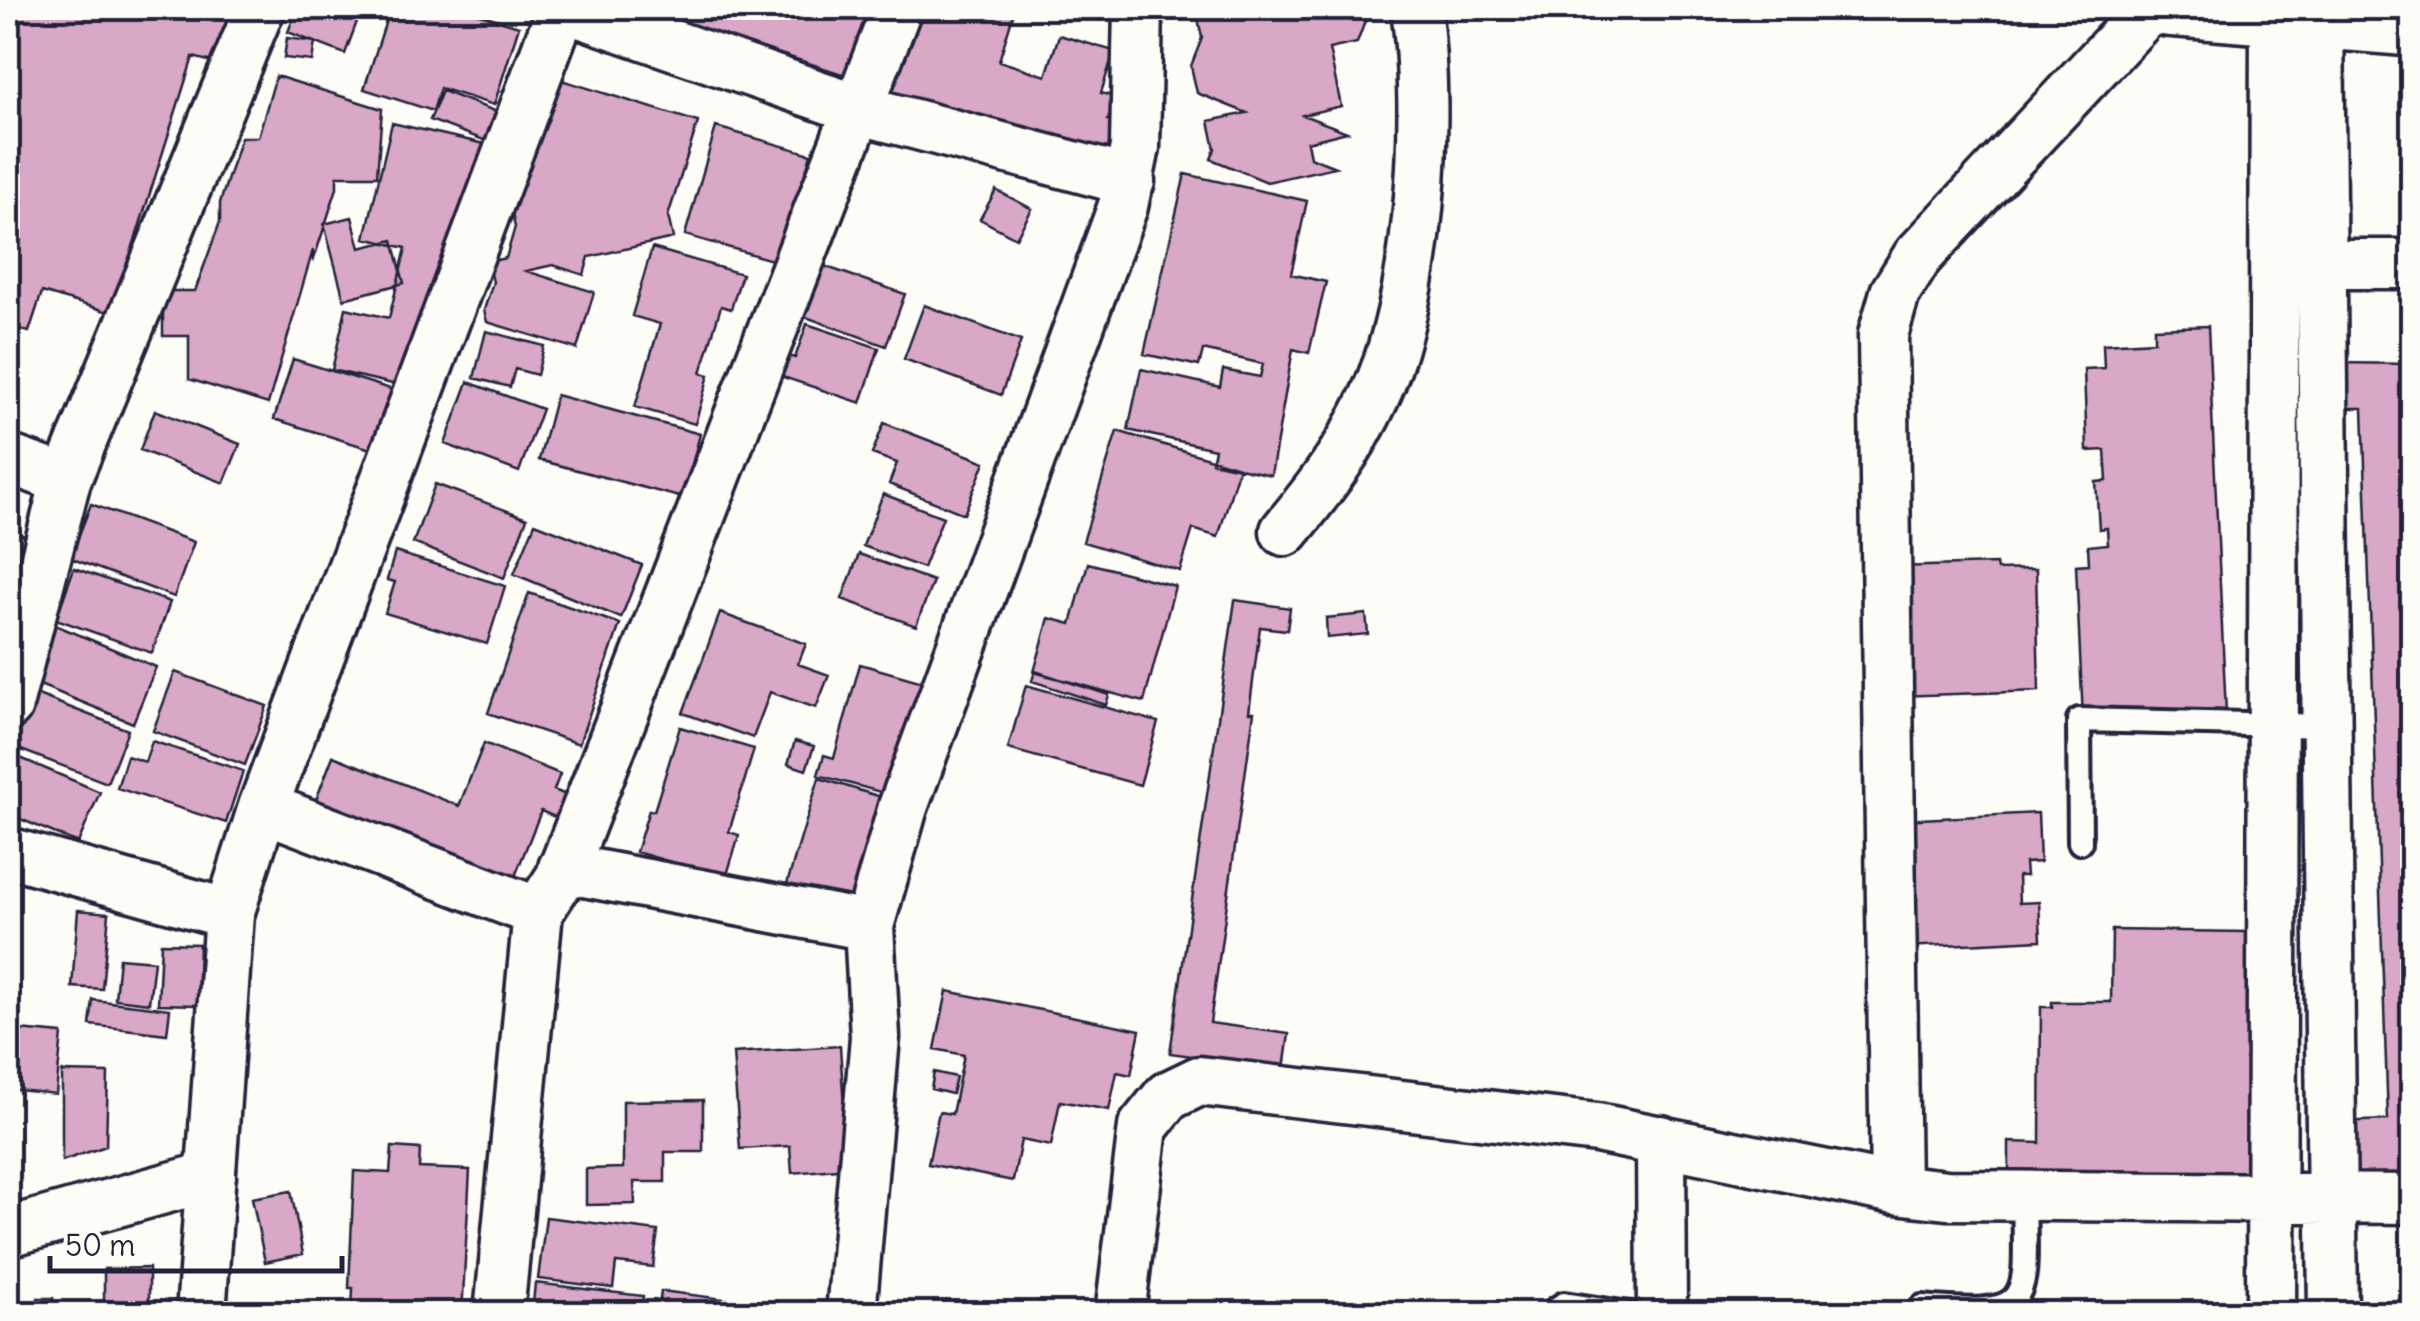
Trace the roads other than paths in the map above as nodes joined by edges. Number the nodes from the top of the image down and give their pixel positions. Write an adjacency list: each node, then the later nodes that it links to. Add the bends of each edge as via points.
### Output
1 (260, 8): 14 (street)
2 (564, 8): 9 (street); 19 (street)
3 (898, 8): 9 (street)
4 (1138, 8): 10 (street)
5 (1416, 8): 15 (street, via 1426,123 1405,300 1376,396 1334,473)
6 (2150, 8): 28 (street, via 1918,256 1895,293 1883,335)
7 (2167, 8): 8 (street)
8 (2347, 18): 11 (street); 17 (street)
9 (861, 110): 10 (street); 22 (street)
10 (1130, 180): 25 (street, via 904,806)
11 (2323, 264): 12 (street); 18 (street)
12 (2412, 264)
13 (8, 459): 14 (street)
14 (66, 480): 16 (street)
15 (1285, 530)
16 (8, 705)
17 (2273, 724): 18 (lane); 20 (lane, via 2079,720); 32 (street)
18 (2328, 726): 29 (street)
19 (263, 807): 23 (street); 24 (street)
20 (2080, 842)
21 (8, 852): 24 (street)
22 (563, 868): 23 (street); 25 (street)
23 (538, 912): 36 (street)
24 (229, 914): 27 (street)
25 (869, 926): 37 (street, via 875,1037)
26 (1662, 1140): 28 (street); 38 (street, via 1216,1080 1182,1086 1154,1110 1138,1146); 41 (street)
27 (211, 1176): 33 (street); 35 (street)
28 (1895, 1189): 31 (street)
29 (2333, 1198): 30 (street); 32 (street); 43 (street)
30 (2412, 1198)
31 (2024, 1199): 32 (street); 34 (lane, via 2026,1283 2013,1302 1990,1312)
32 (2271, 1199): 42 (street)
33 (8, 1232)
34 (1922, 1307)
35 (201, 1314)
36 (499, 1314)
37 (851, 1314)
38 (1120, 1314)
39 (1549, 1314): 40 (lane, via 1564,1304)
40 (1629, 1314)
41 (1662, 1314)
42 (2271, 1314)
43 (2333, 1314)

